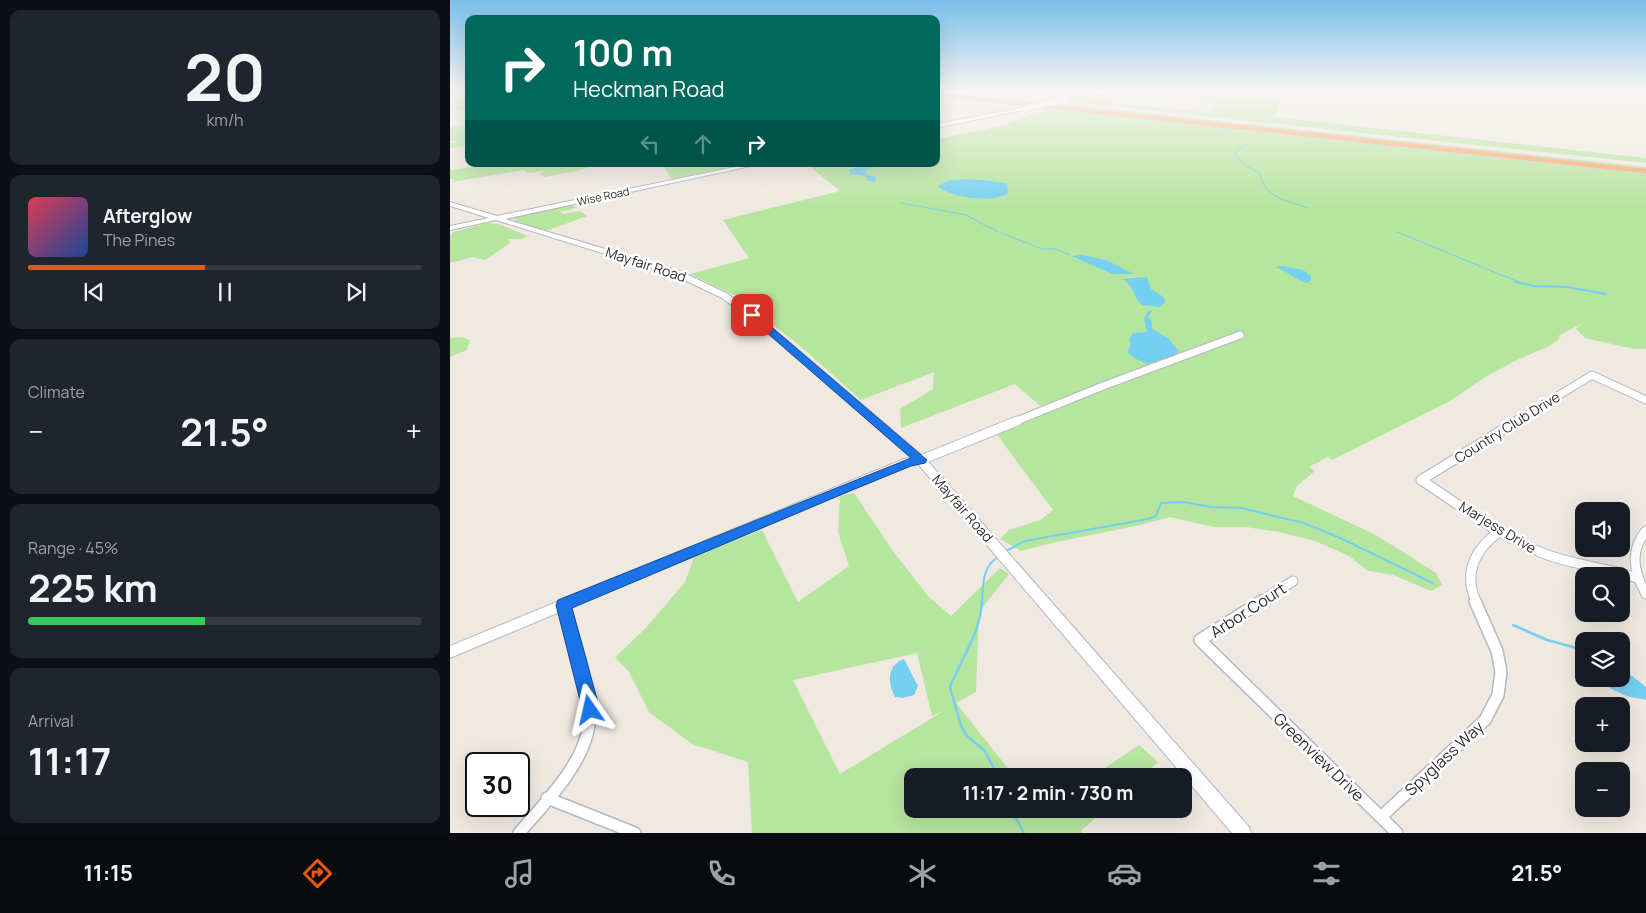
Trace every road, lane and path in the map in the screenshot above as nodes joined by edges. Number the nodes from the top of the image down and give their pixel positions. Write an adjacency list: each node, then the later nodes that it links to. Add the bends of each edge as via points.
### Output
1 (1267, 130): 5 (highway)
2 (1316, 130): 3 (highway)
3 (1646, 165)
4 (742, 167): 7 (street, Wise Road)
5 (1646, 171)
6 (450, 204): 7 (street, Mayfair Road)
7 (495, 218): 8 (street, Wise Road); 11 (street, Mayfair Road, via 640,261 723,295 752,315)
8 (450, 228)
9 (1240, 334): 11 (street)
10 (1646, 400): 12 (street, Country Club Drive, via 1592,375)
11 (921, 460): 18 (street, via 908,462); 25 (street, Mayfair Road)
12 (1421, 480): 13 (street, Marjess Drive)
13 (1500, 530): 15 (street, Marjess Drive, via 1558,558); 22 (street, Spyglass Way, via 1479,550 1471,578 1476,604 1494,641 1501,667 1501,682 1494,708)
14 (1646, 531): 15 (street, via 1638,538 1635,549)
15 (1637, 578): 17 (street)
16 (1293, 581): 20 (street, Arbor Court, via 1200,640)
17 (1646, 594)
18 (564, 605): 19 (street); 21 (street, via 589,699 589,725 580,752)
19 (450, 652)
20 (1241, 680): 22 (street, Greenview Drive)
21 (548, 798): 23 (street); 24 (street)
22 (1380, 817): 26 (street, Greenview Drive)
23 (519, 833)
24 (635, 833)
25 (1243, 833)
26 (1396, 833)

